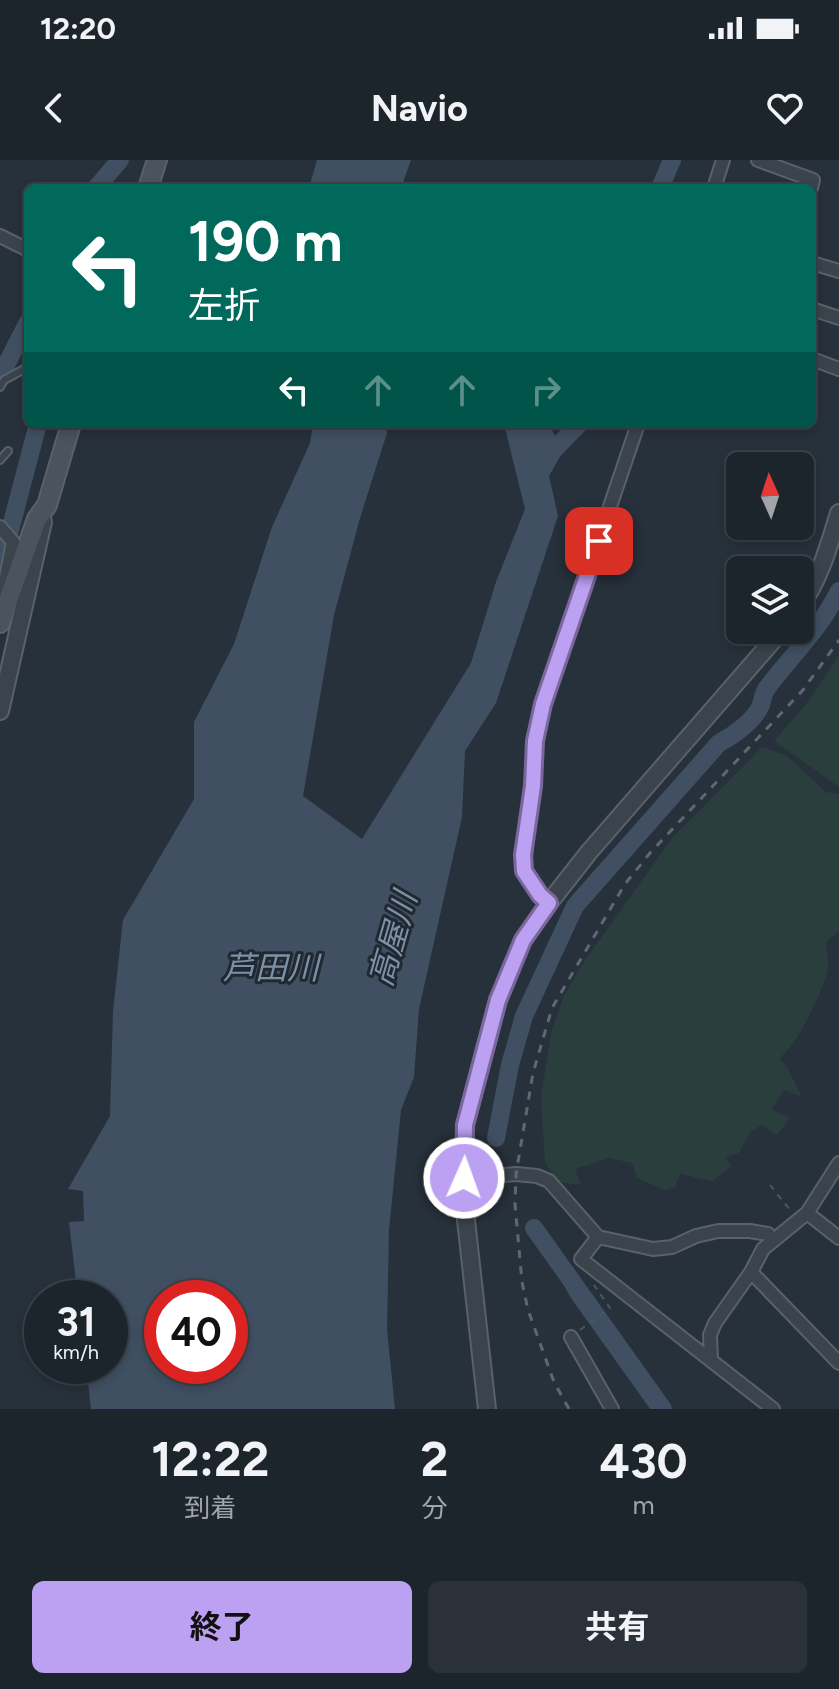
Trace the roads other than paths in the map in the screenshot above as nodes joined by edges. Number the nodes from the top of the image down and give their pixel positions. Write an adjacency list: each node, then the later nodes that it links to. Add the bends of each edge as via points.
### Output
1 (157, 160): 4 (main road)
2 (723, 160): 5 (street)
3 (758, 160): 6 (street, via 813,180)
4 (149, 184)
5 (715, 184)
6 (812, 184)
7 (0, 236): 8 (street)
8 (24, 248)
9 (816, 264): 10 (street)
10 (839, 271)
11 (816, 310): 12 (street)
12 (839, 318)
13 (816, 360): 15 (street)
14 (24, 369): 16 (lane)
15 (839, 369)
16 (0, 387)
17 (70, 428): 21 (main road)
18 (637, 428): 28 (street, via 535,741 524,871)
19 (8, 451): 20 (lane)
20 (0, 460)
21 (47, 505): 25 (main road); 27 (street)
22 (839, 513): 24 (street)
23 (6, 532): 25 (street, via 13,542)
24 (814, 583)
25 (0, 616)
26 (770, 644): 28 (street)
27 (0, 711)
28 (549, 903): 30 (street, via 523,940 498,1000 465,1125)
29 (839, 1163): 31 (street)
30 (464, 1178): 32 (street, via 516,1174 549,1181); 39 (street)
31 (802, 1217): 33 (street); 34 (street)
32 (598, 1237): 34 (street, via 653,1249 718,1231 768,1234); 37 (street, via 581,1259)
33 (839, 1238)
34 (772, 1240): 35 (street)
35 (751, 1272): 37 (street, via 715,1323); 38 (street)
36 (571, 1337): 40 (street)
37 (711, 1359): 41 (street)
38 (839, 1363)
39 (487, 1409)
40 (612, 1409)
41 (773, 1409)

